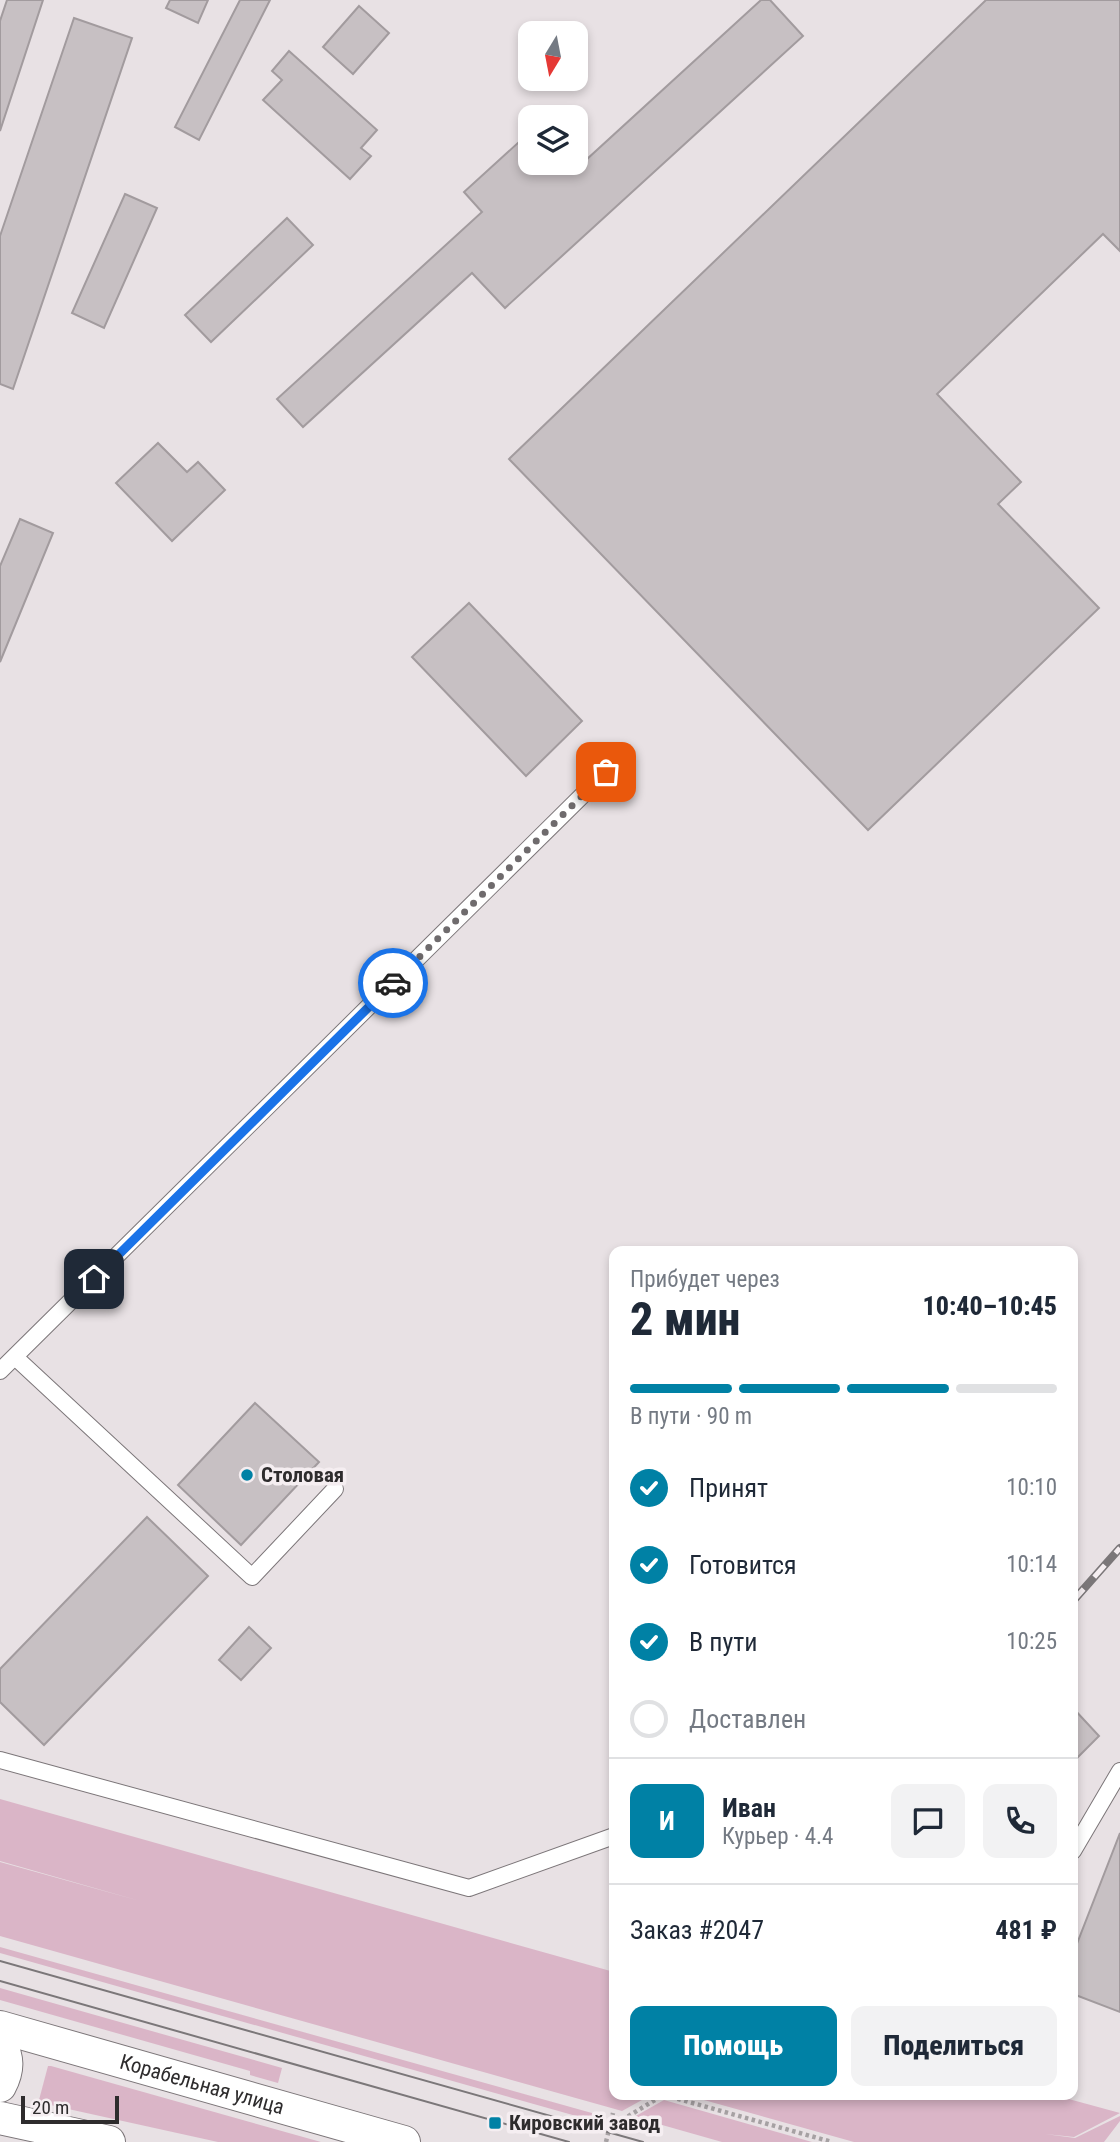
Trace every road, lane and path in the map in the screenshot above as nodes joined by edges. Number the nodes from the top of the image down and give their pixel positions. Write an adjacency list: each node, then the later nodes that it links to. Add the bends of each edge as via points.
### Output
1 (606, 772): 2 (lane)
2 (15, 1357): 3 (lane); 4 (lane, via 252,1577)
3 (0, 1371)
4 (335, 1489)
5 (0, 1760): 7 (lane, via 469,1888)
6 (1120, 1771): 8 (lane)
7 (609, 1838)
8 (1078, 1842)
9 (0, 2027): 18 (street, Корабельная улица)
10 (0, 2042): 11 (street, via 7,2056 7,2073)
11 (0, 2086)
12 (656, 2100): 16 (path)
13 (682, 2100): 20 (path)
14 (613, 2113): 19 (path)
15 (0, 2118): 17 (street)
16 (622, 2120)
17 (109, 2142)
18 (404, 2142)
19 (606, 2142)
20 (832, 2142)

